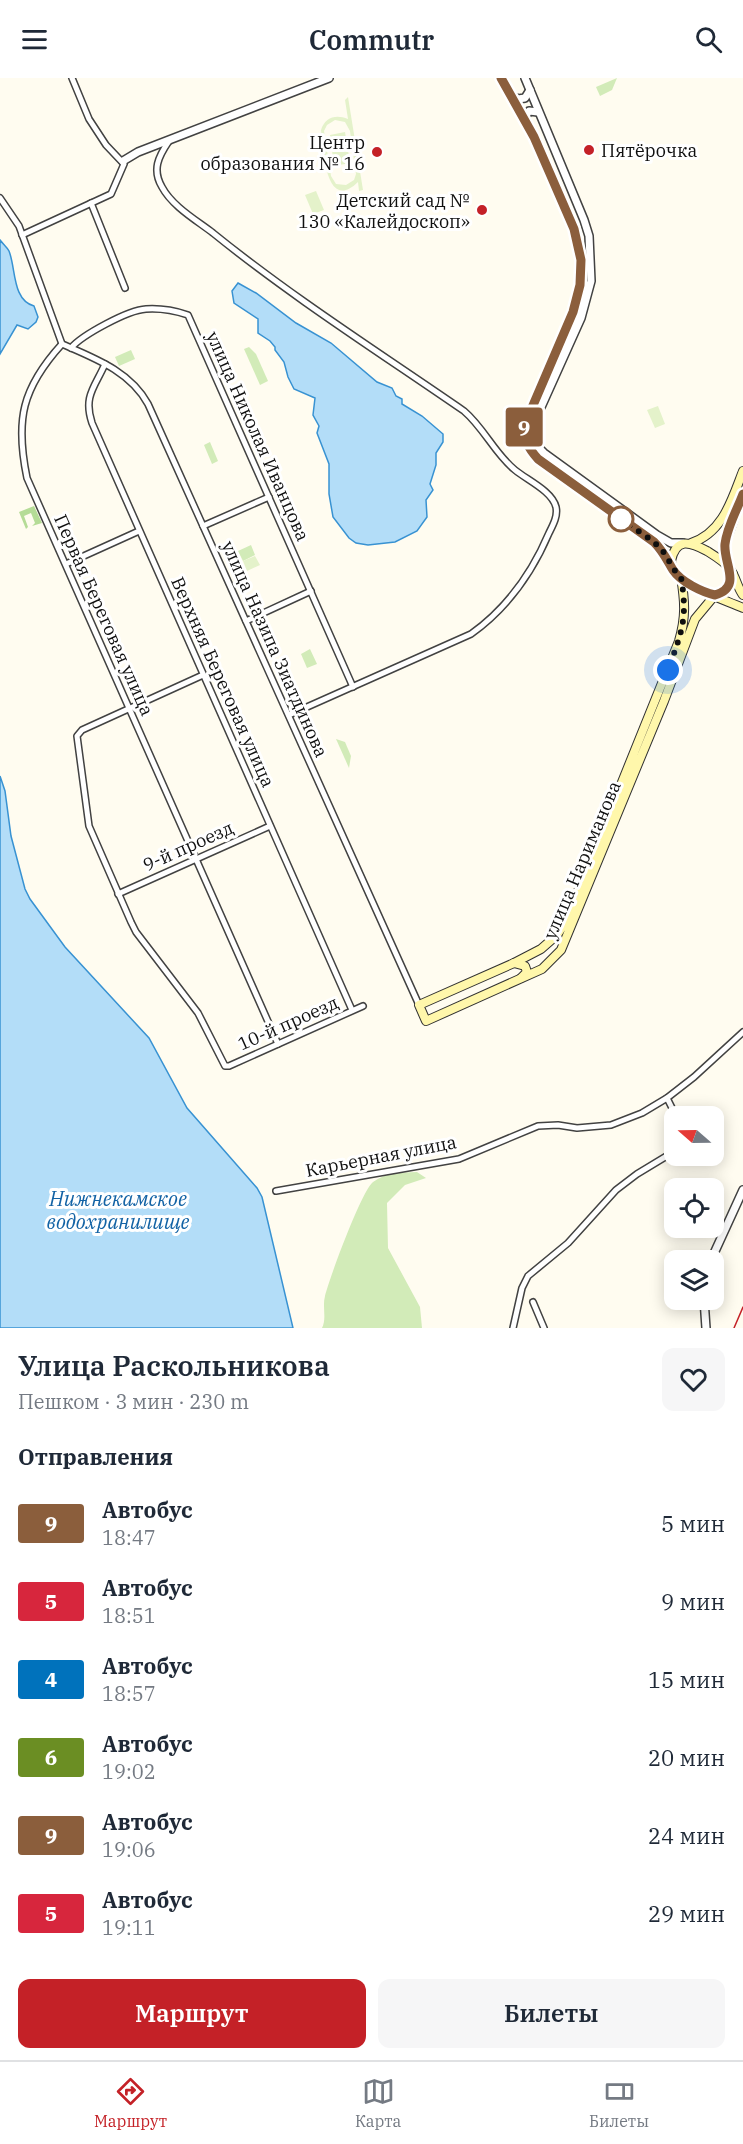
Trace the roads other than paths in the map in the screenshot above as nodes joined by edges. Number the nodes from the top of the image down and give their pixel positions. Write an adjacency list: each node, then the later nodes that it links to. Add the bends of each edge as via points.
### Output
1 (72, 78): 10 (street, via 89,119 106,145)
2 (328, 78): 9 (street)
3 (501, 78): 6 (street)
4 (525, 78): 5 (street)
5 (530, 90): 6 (street, via 525,98); 7 (street)
6 (513, 97): 8 (street)
7 (538, 112): 8 (street, via 529,111); 23 (street, via 584,220 592,269 588,298 537,416 534,438 544,453 657,535 671,543)
8 (524, 119): 25 (street, via 568,214 581,260 575,304 528,415 524,437 538,459 654,542)
9 (169, 141): 10 (street); 34 (street, via 158,159 156,174 172,201 243,257 464,411 512,468 553,500 555,520 536,562 522,583 480,627)
10 (123, 161): 12 (street, via 111,195)
11 (0, 198): 13 (street)
12 (91, 203): 13 (street); 14 (street)
13 (22, 235): 15 (street)
14 (124, 288)
15 (62, 344): 16 (street, улица Назипа Зиатдинова); 24 (street, Первая Береговая улица, via 31,388 21,438 27,478)
16 (71, 348): 17 (street, улица Назипа Зиатдинова); 20 (street, улица Николая Иванцова, via 85,335 141,310 169,309 188,315)
17 (105, 364): 21 (street, улица Назипа Зиатдинова, via 130,381 145,399); 22 (street, Верхняя Береговая улица, via 90,394 89,414)
18 (743, 471): 23 (main road, via 722,521 710,533)
19 (743, 494): 26 (main road, via 725,544)
20 (269, 497): 21 (street); 28 (street, улица Николая Иванцова)
21 (203, 526): 32 (street, улица Назипа Зиатдинова)
22 (139, 531): 24 (street); 33 (street, Верхняя Береговая улица)
23 (687, 543): 25 (main road, via 674,552); 26 (main road, via 710,553)
24 (66, 564): 35 (street, Первая Береговая улица)
25 (671, 566): 27 (main road)
26 (731, 571): 29 (main road, улица Нариманова, via 728,588); 30 (main road)
27 (681, 577): 29 (main road); 40 (main road, улица Нариманова, via 685,622 679,641 568,916 557,935 541,949)
28 (311, 591): 32 (street); 34 (street, улица Николая Иванцова)
29 (715, 595): 31 (main road); 41 (main road, улица Нариманова, via 696,618 561,950 542,969)
30 (743, 595)
31 (743, 608)
32 (246, 621): 36 (street, улица Назипа Зиатдинова)
33 (202, 675): 35 (street); 37 (street, Верхняя Береговая улица)
34 (353, 687): 36 (street)
35 (129, 708): 38 (street, Первая Береговая улица); 39 (street, via 81,730 76,740 89,826)
36 (289, 716): 42 (street, улица Назипа Зиатдинова)
37 (270, 826): 38 (street, 9-й проезд); 44 (street, Верхняя Береговая улица)
38 (197, 858): 39 (street, 9-й проезд); 46 (street, Первая Береговая улица)
39 (118, 894): 46 (street, 10-й проезд, via 136,932 198,1013 225,1066)
40 (514, 963): 41 (main road, via 527,968); 42 (main road, улица Нариманова)
41 (520, 980): 42 (main road, улица Нариманова, via 426,1021)
42 (419, 1005)
43 (363, 1006): 44 (street, 10-й проезд)
44 (352, 1010): 46 (street, 10-й проезд)
45 (743, 1032): 47 (street, Карьерная улица)
46 (278, 1044)
47 (668, 1098): 48 (street); 51 (street, Карьерная улица, via 611,1125 538,1126 459,1159)
48 (672, 1106)
49 (664, 1158): 55 (street, via 616,1190 568,1243 528,1276)
50 (743, 1190): 52 (street)
51 (276, 1191)
52 (716, 1250)
53 (533, 1302): 56 (street)
54 (705, 1310): 57 (street)
55 (513, 1328)
56 (544, 1328)
57 (706, 1328)

